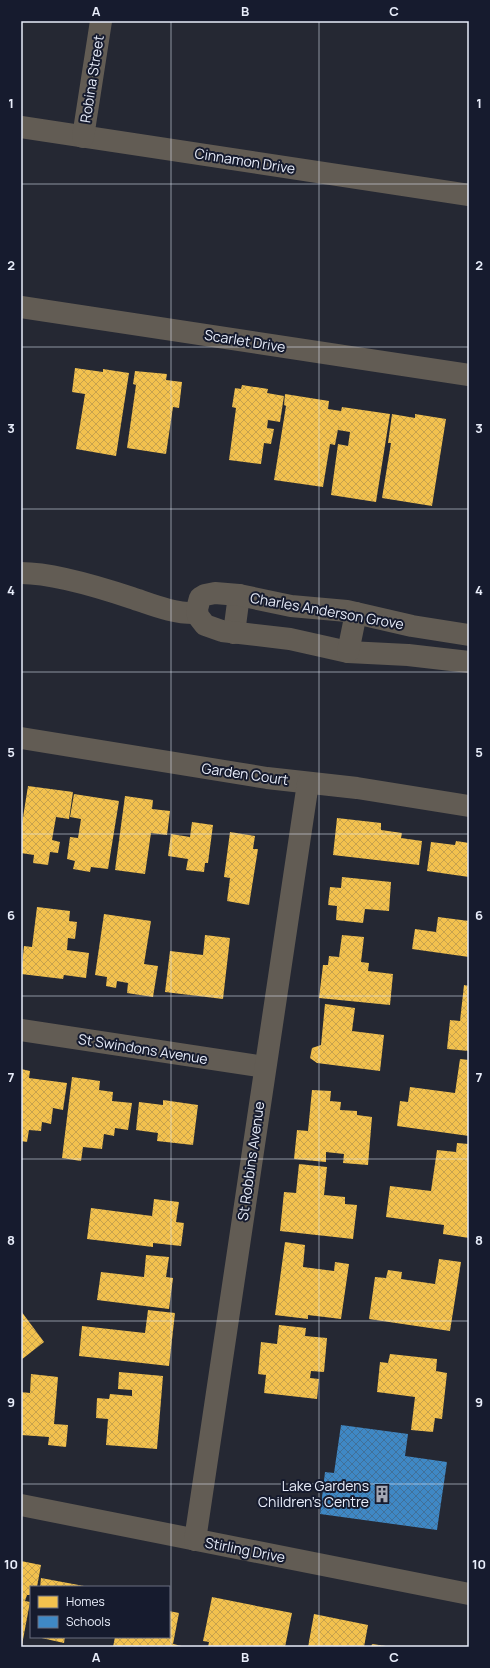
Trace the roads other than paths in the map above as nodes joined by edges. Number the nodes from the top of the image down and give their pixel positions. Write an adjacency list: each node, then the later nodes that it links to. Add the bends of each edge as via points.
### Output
1 (101, 21): 3 (street, Robina Street)
2 (21, 127): 3 (street, Cinnamon Drive)
3 (83, 136): 4 (street, Cinnamon Drive)
4 (469, 195)
5 (21, 307): 6 (street, Scarlet Drive)
6 (469, 375)
7 (21, 573): 9 (street, via 89,586 178,612)
8 (239, 596): 9 (street, Charles Anderson Grove, via 215,593 205,595 199,601); 10 (street, Charles Anderson Grove, via 291,606); 11 (street)
9 (197, 613): 11 (street, via 209,627)
10 (356, 613): 12 (street, Charles Anderson Grove, via 406,625); 13 (street)
11 (234, 633): 13 (street, via 290,639)
12 (469, 635)
13 (348, 652): 14 (street)
14 (469, 662)
15 (21, 738): 16 (street, Garden Court)
16 (308, 783): 17 (street, Garden Court); 19 (street, St Robbins Avenue)
17 (469, 806)
18 (21, 1030): 19 (street, St Swindons Avenue)
19 (265, 1067): 21 (street, St Robbins Avenue)
20 (21, 1505): 21 (street, Stirling Drive)
21 (195, 1540): 22 (street, Stirling Drive)
22 (469, 1594)

